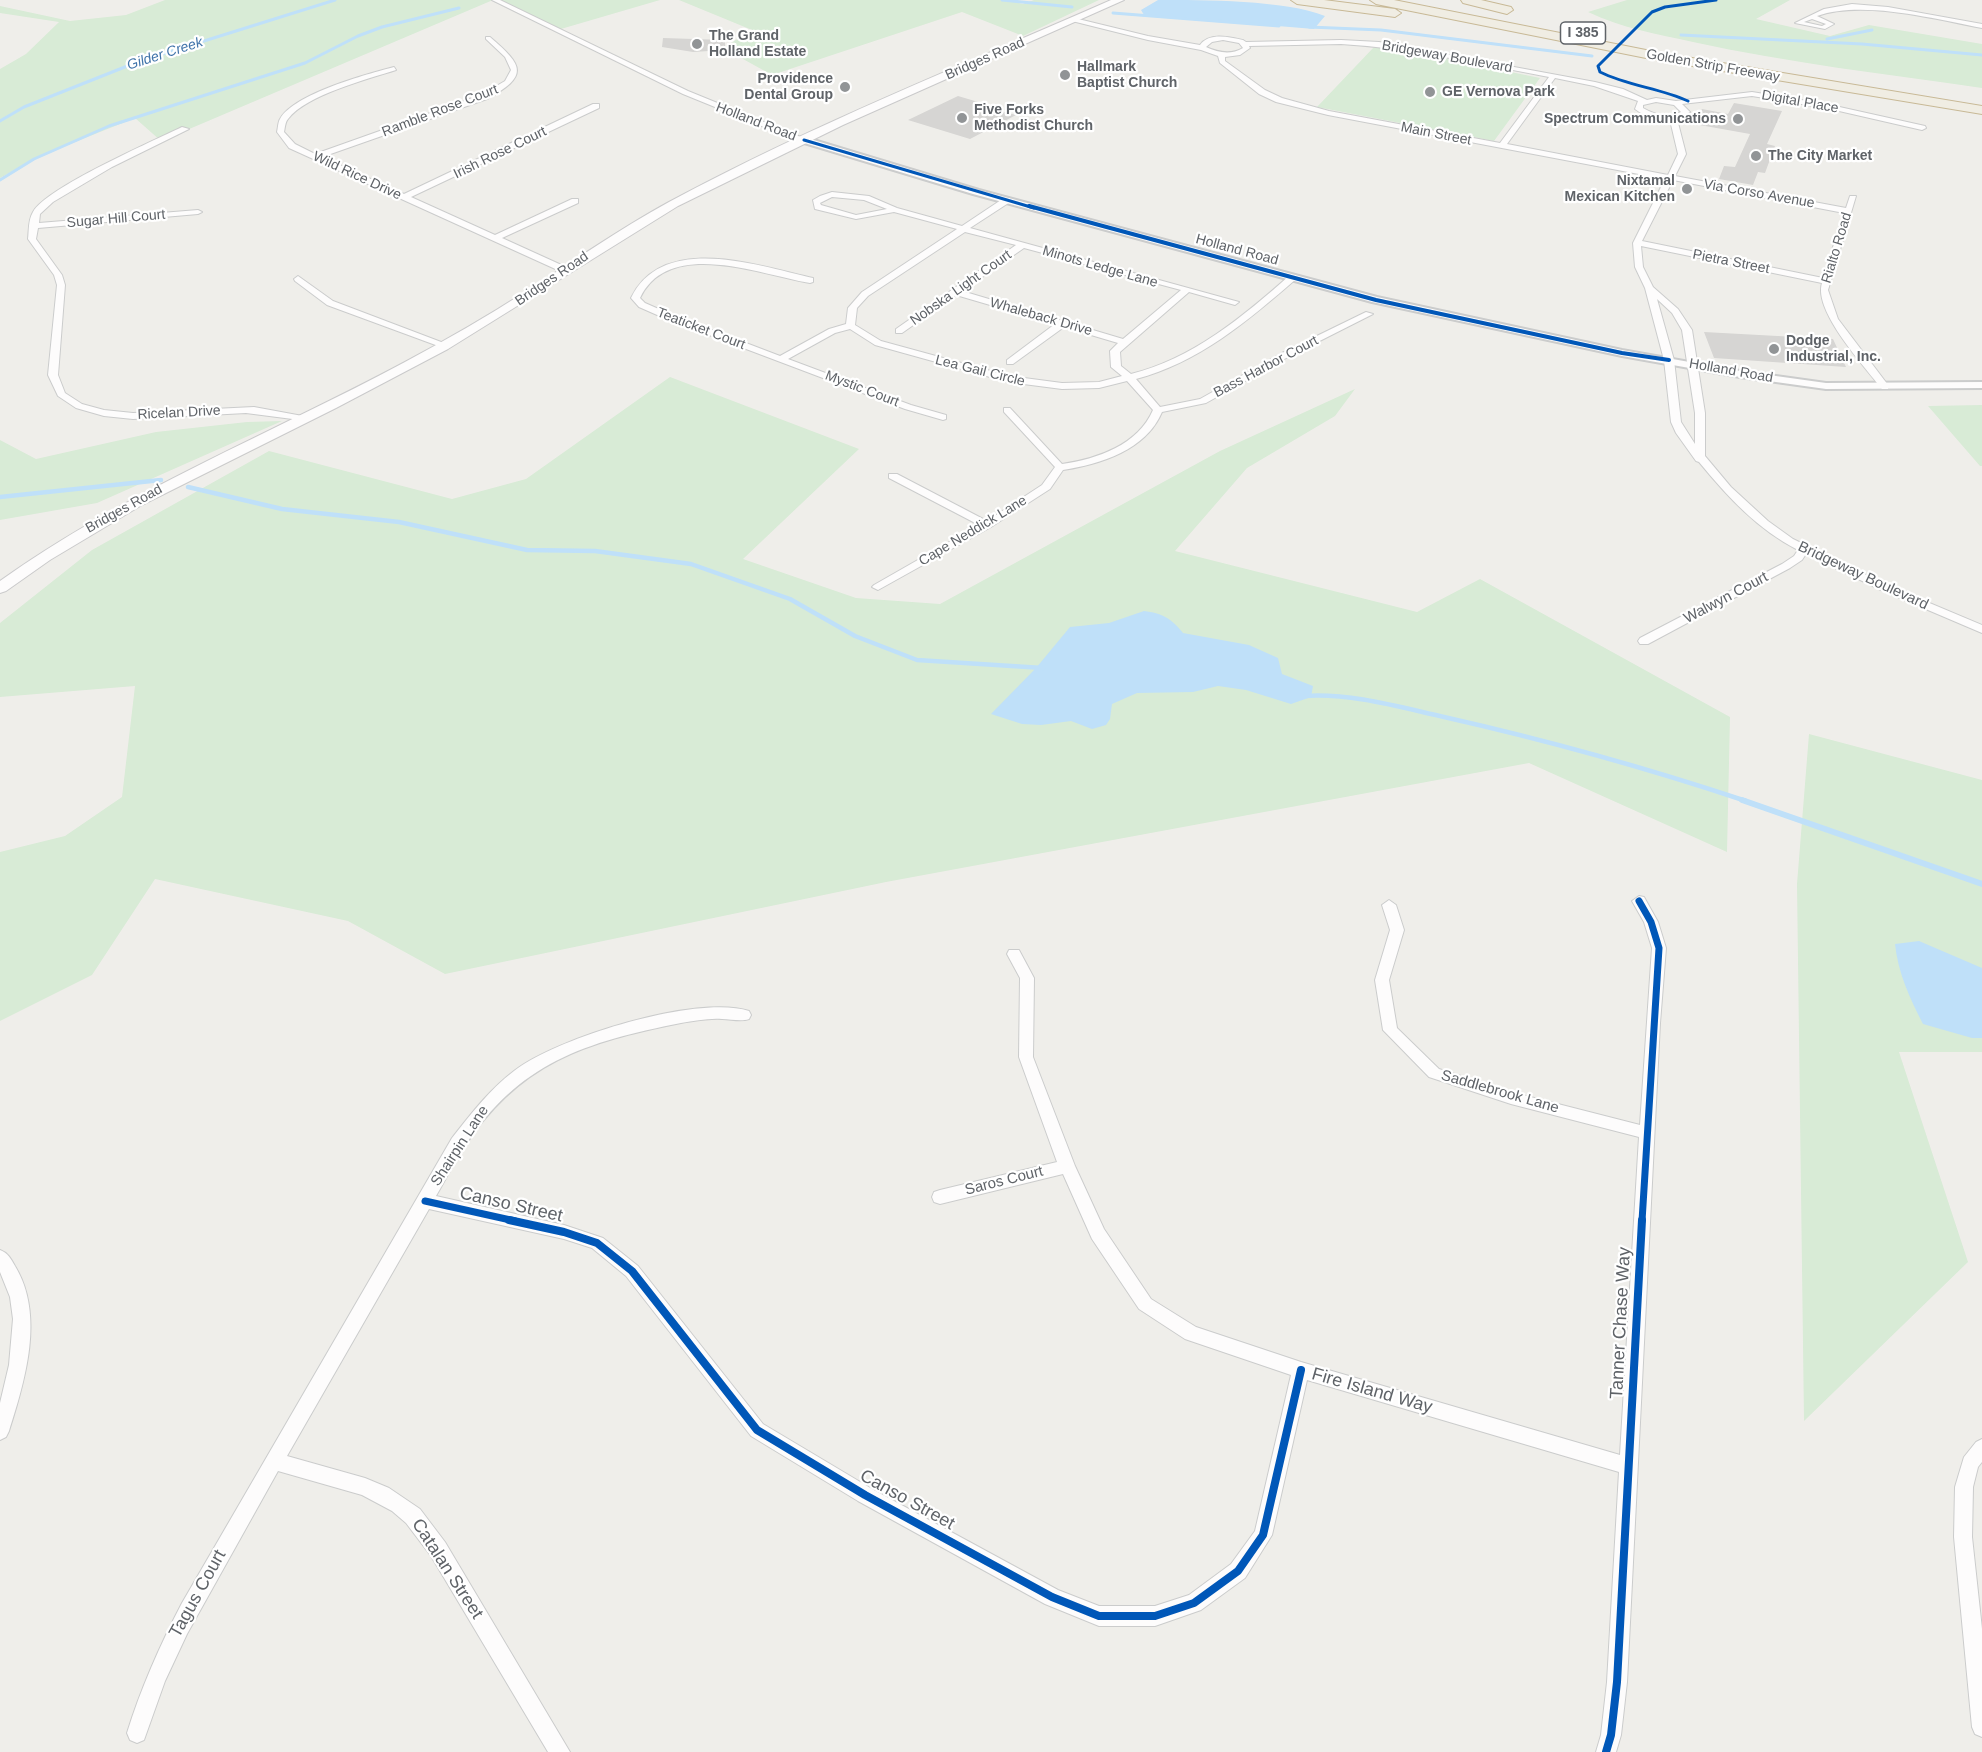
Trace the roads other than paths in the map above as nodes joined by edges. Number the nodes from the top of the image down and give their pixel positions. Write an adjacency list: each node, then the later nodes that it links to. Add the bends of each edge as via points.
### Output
1 (495, 0): 35 (street, Holland Road, via 641,74)
2 (1119, 0): 11 (main road, Bridges Road)
3 (1297, 0): 23 (highway)
4 (1376, 0): 23 (highway, Golden Strip Freeway / I 385)
5 (1416, 0): 24 (highway, Golden Strip Freeway / I 385)
6 (1467, 0): 8 (highway)
7 (1858, 3): 9 (street); 12 (street)
8 (1521, 14)
9 (1811, 16)
10 (1982, 16): 12 (street)
11 (1078, 18): 14 (street); 21 (street, via 1148,38); 35 (main road, Bridges Road)
12 (1979, 25)
13 (1609, 33): 17 (highway)
14 (1182, 36)
15 (488, 38): 37 (street, Ramble Rose Court, via 512,59 515,67 514,75 504,86 484,97)
16 (1201, 38): 18 (street)
17 (1641, 39)
18 (1210, 40): 19 (street); 21 (street)
19 (1246, 44): 22 (street, via 1243,51); 26 (street, Bridgeway Boulevard, via 1379,44)
20 (1673, 45): 24 (highway)
21 (1203, 48): 22 (street)
22 (1221, 54): 36 (street, Main Street, via 1222,62 1279,100)
23 (1656, 56): 31 (highway, Golden Strip Freeway / I 385)
24 (1750, 64): 28 (highway, Golden Strip Freeway / I 385)
25 (394, 69): 37 (street, Wild Rice Drive, via 320,94 283,117 282,138)
26 (1553, 76): 27 (street, Bridgeway Boulevard, via 1595,84); 36 (street)
27 (1644, 101): 29 (street, Digital Place); 32 (street, via 1638,106 1643,112)
28 (1982, 101)
29 (1676, 103): 32 (street, via 1686,112); 33 (street, Digital Place, via 1752,94)
30 (596, 106): 39 (street, Irish Rose Court)
31 (1982, 110)
32 (1673, 118): 38 (street, via 1682,153)
33 (1922, 128)
34 (185, 129): 46 (street, via 125,156 50,200 36,213)
35 (804, 140): 41 (street, Holland Road); 51 (main road, Bridges Road, via 676,202)
36 (1501, 147): 38 (street, Main Street)
37 (316, 156): 39 (street, Wild Rice Drive)
38 (1670, 178): 44 (street, Via Corso Avenue); 49 (street)
39 (404, 197): 48 (street, Wild Rice Drive)
40 (1852, 198): 44 (street, Rialto Road)
41 (1007, 200): 47 (street); 52 (street, Holland Road)
42 (575, 201): 48 (street)
43 (894, 210): 43 (street, Minots Ledge Lane, via 849,195 828,194 816,202 818,207 856,217); 47 (street, Minots Ledge Lane)
44 (1848, 211): 55 (street, Rialto Road)
45 (198, 212): 46 (street, Sugar Hill Court)
46 (33, 226): 76 (street, Ricelan Drive, via 32,239 60,281 52,375 55,385 70,400 122,416 249,410)
47 (966, 228): 50 (street, Minots Ledge Lane); 62 (street, via 865,294 850,313)
48 (495, 238): 51 (street, Wild Rice Drive)
49 (1637, 243): 55 (street, Pietra Street); 56 (street, Bridgeway Boulevard, via 1639,267)
50 (1022, 245): 57 (street, Minots Ledge Lane); 58 (street, Nobska Light Court)
51 (565, 270): 65 (main road, Bridges Road)
52 (1293, 277): 67 (street, Holland Road, via 1376,300); 70 (street, Lea Gail Circle, via 1233,329 1166,366)
53 (298, 279): 65 (street, via 330,303)
54 (810, 280): 66 (street, Teaticket Court, via 708,259 661,271 640,285 635,298 667,316)
55 (1825, 281): 72 (street, Rialto Road, via 1824,290 1834,319)
56 (1649, 288): 67 (street, Bridgeway Boulevard); 69 (street, Bridgeway Boulevard, via 1675,311 1687,330)
57 (1186, 290): 59 (street, Minots Ledge Lane); 64 (street)
58 (956, 292): 61 (street, Whaleback Drive); 63 (street, Nobska Light Court)
59 (1235, 302)
60 (1369, 314): 74 (street, Bass Harbor Court, via 1203,401)
61 (1063, 323): 64 (street, Whaleback Drive); 68 (street)
62 (851, 326): 66 (street); 70 (street, Lea Gail Circle, via 867,338 898,349 1027,383 1084,386)
63 (899, 331)
64 (1125, 342): 70 (street, via 1115,351 1116,367)
65 (444, 345): 76 (main road, Bridges Road)
66 (781, 359): 75 (street, Mystic Court)
67 (1669, 360): 69 (street, Holland Road); 77 (street, Bridgeway Boulevard, via 1676,422)
68 (1010, 362)
69 (1692, 365): 72 (street, Holland Road, via 1826,386); 77 (street, Bridgeway Boulevard, via 1700,413)
70 (1131, 378): 74 (street)
71 (1982, 385): 72 (street, Holland Road)
72 (1885, 387)
73 (1007, 410): 78 (street)
74 (1158, 410): 78 (street, via 1149,431 1106,456)
75 (943, 417)
76 (305, 418): 83 (main road, Bridges Road, via 131,505 48,554)
77 (1700, 459): 81 (street, Bridgeway Boulevard, via 1764,524)
78 (1060, 467): 80 (street, Cape Neddick Lane, via 1046,487)
79 (893, 476): 80 (street)
80 (987, 525): 82 (street, Cape Neddick Lane)
81 (1804, 549): 84 (street, Bridgeway Boulevard); 85 (street, Walwyn Court, via 1786,566)
82 (878, 587)
83 (0, 588)
84 (1982, 629)
85 (1644, 641)
86 (1639, 901): 90 (street, Tanner Chase Way, via 1659,948)
87 (1389, 905): 90 (street, Saddlebrook Lane, via 1397,930 1382,980 1390,1030 1434,1073 1511,1098)
88 (1014, 954): 91 (street, Fire Island Way, via 1027,978 1026,1057)
89 (744, 1015): 93 (street, Shairpin Lane, via 701,1013 618,1031 582,1041 540,1060 501,1089 477,1115)
90 (1647, 1132): 99 (street, Tanner Chase Way)
91 (1067, 1166): 92 (street, Saros Court); 95 (street, Fire Island Way, via 1098,1234 1145,1304 1191,1333)
92 (940, 1197)
93 (425, 1201): 95 (street, Canso Street, via 597,1243 632,1271 757,1430 865,1495 1052,1597 1099,1616 1155,1616 1194,1603 1238,1571 1263,1535); 98 (street, Shairpin Lane)
94 (0, 1257): 96 (street, via 17,1290 21,1319 20,1352)
95 (1301, 1370): 99 (street, Fire Island Way)
96 (0, 1431)
97 (1982, 1448): 100 (street, via 1970,1463 1964,1487 1963,1537)
98 (273, 1461): 102 (street, Tagus Court, via 169,1646 147,1695); 103 (street, Catalan Street, via 359,1485 389,1498 415,1518 438,1549)
99 (1628, 1466): 104 (street, Tanner Chase Way, via 1617,1682)
100 (1977, 1636): 101 (street)
101 (1982, 1727)
102 (137, 1733)
103 (560, 1752)
104 (1606, 1752)

